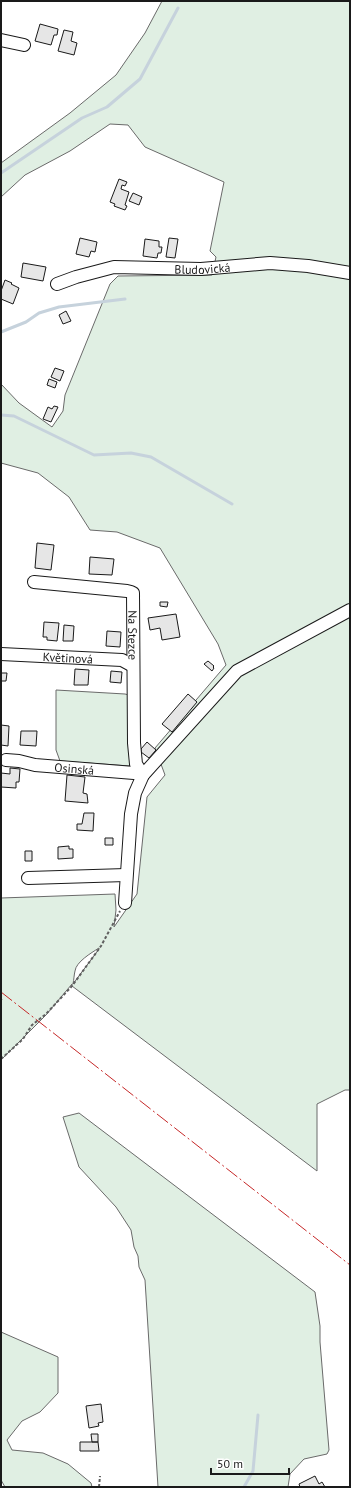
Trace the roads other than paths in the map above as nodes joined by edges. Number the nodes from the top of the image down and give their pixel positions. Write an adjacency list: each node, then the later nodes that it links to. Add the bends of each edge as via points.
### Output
1 (1, 40): 2 (street)
2 (24, 45)
3 (350, 272): 4 (street, Bludovická, via 270,263 201,269 114,267)
4 (56, 284)
5 (34, 582): 8 (street, Na Stezce, via 133,593)
6 (350, 610): 10 (street, via 237,671)
7 (1, 654): 8 (street, Květinová, via 122,660)
8 (133, 666): 10 (street, Na Stezce, via 134,755)
9 (6, 760): 10 (street, Osinská, via 35,765 134,772)
10 (143, 775): 11 (street, via 135,793 131,814)
11 (126, 875): 12 (street); 13 (street)
12 (28, 878)
13 (125, 903)

